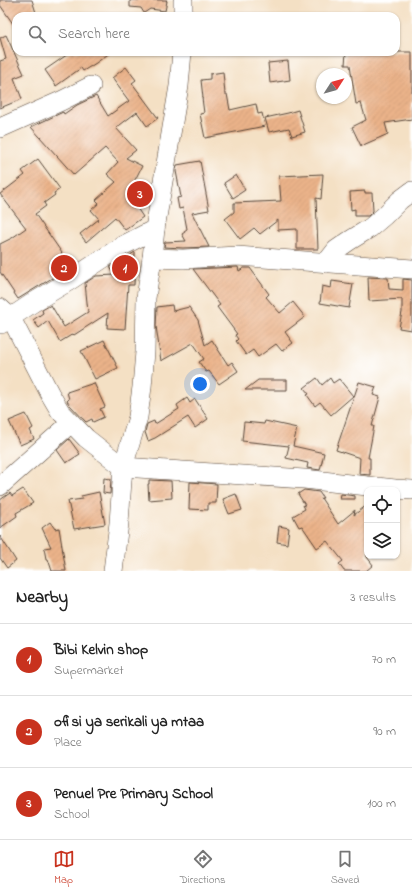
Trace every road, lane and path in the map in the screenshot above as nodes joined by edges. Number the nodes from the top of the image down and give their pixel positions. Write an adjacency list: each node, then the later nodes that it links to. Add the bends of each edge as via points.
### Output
1 (183, 0): 2 (street)
2 (183, 12)
3 (182, 56): 7 (street)
4 (91, 86): 5 (street)
5 (0, 128)
6 (412, 191): 9 (street, via 370,228 336,250)
7 (155, 229): 8 (street); 11 (street, via 122,246 34,302)
8 (152, 258): 9 (street, via 237,256); 13 (street, via 146,298 145,352 138,417)
9 (326, 263): 10 (street)
10 (412, 269)
11 (4, 317): 12 (street, via 60,411)
12 (71, 423): 13 (street); 14 (street)
13 (123, 467): 15 (street, via 304,479); 16 (street)
14 (0, 486)
15 (412, 490)
16 (113, 571)

